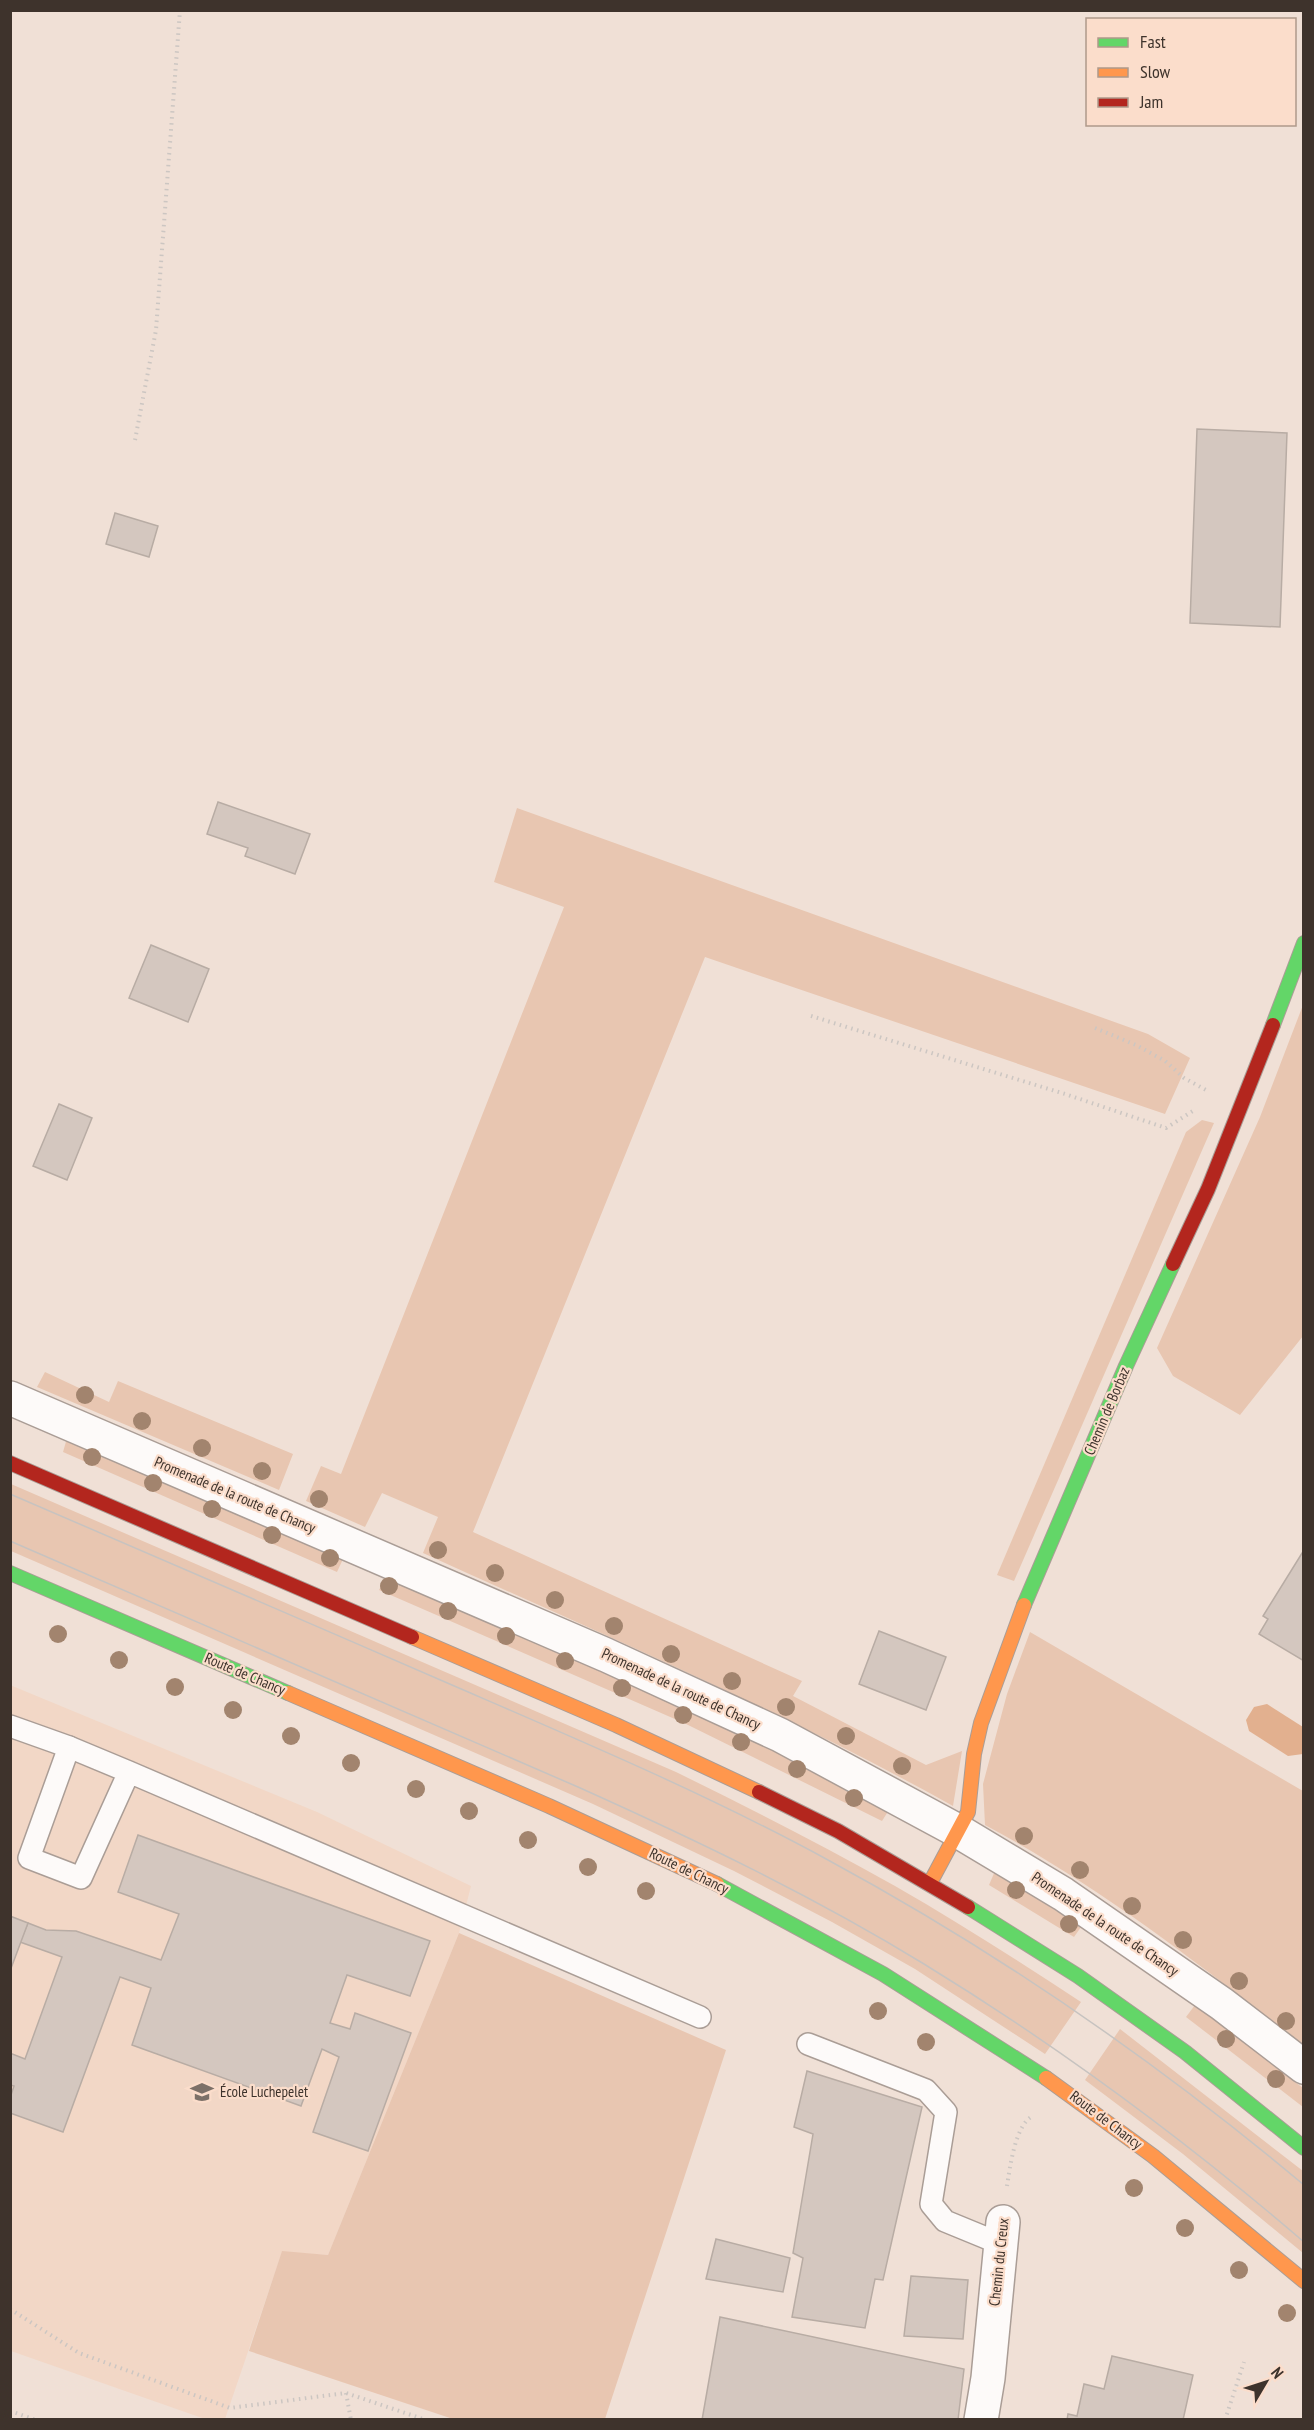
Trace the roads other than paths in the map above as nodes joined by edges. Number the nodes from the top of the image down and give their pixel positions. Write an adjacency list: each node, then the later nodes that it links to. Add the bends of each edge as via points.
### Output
1 (1304, 943): 8 (main road, Chemin de Borbaz, via 1208,1189 1126,1366 1013,1632 981,1723 968,1812)
2 (10, 1398): 8 (street, Promenade de la route de Chancy, via 617,1660 780,1735)
3 (10, 1463): 9 (main road, via 616,1725 838,1831)
4 (10, 1573): 15 (main road, Route de Chancy, via 586,1823 790,1922 883,1974 1062,2087 1155,2157)
5 (10, 1726): 6 (lane)
6 (69, 1747): 7 (lane); 7 (lane, via 29,1858 81,1878)
7 (129, 1772): 10 (lane)
8 (958, 1831): 9 (main road, Chemin de Borbaz); 12 (street, Promenade de la route de Chancy, via 1154,1955)
9 (930, 1883): 13 (main road, via 1129,2012)
10 (700, 2017)
11 (808, 2044): 14 (lane, via 926,2090 946,2112 931,2204 945,2221)
12 (1304, 2067)
13 (1304, 2148)
14 (1002, 2233): 16 (street, Chemin du Creux)
15 (1304, 2280)
16 (981, 2420)

